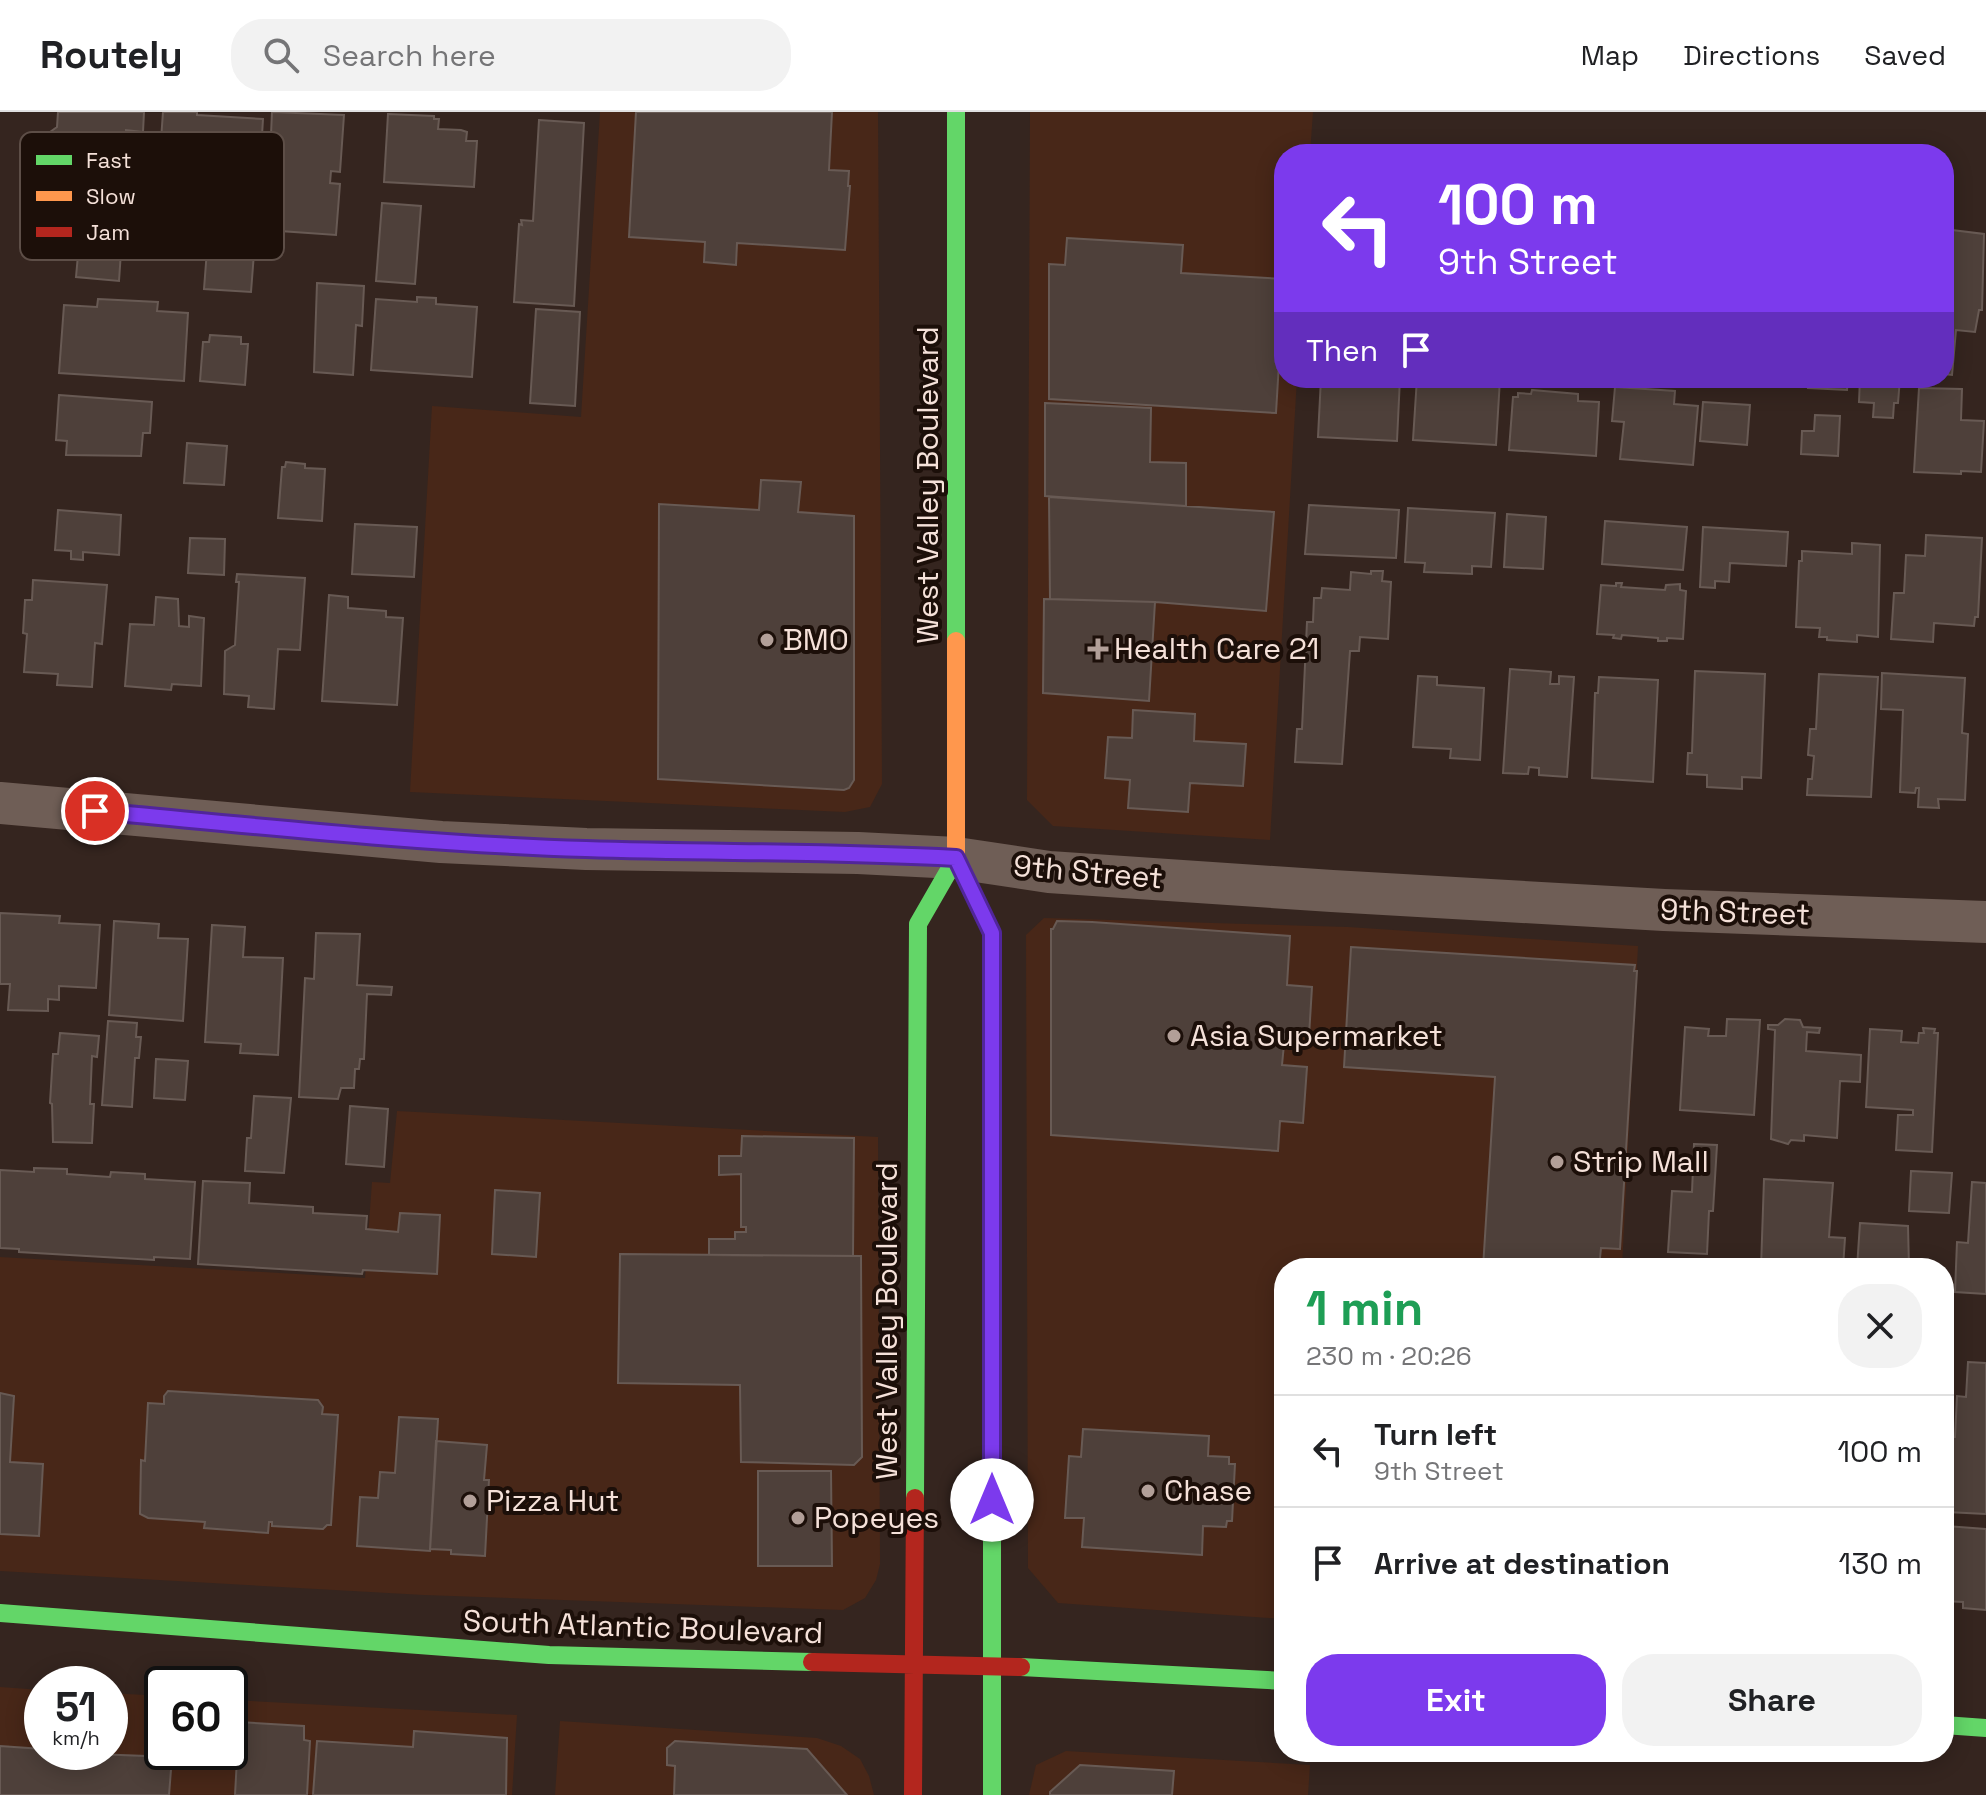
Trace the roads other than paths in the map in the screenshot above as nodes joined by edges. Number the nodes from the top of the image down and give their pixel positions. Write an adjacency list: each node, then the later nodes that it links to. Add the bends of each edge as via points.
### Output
1 (956, 112): 3 (main road, West Valley Boulevard)
2 (0, 803): 3 (street, 9th Street, via 441,842)
3 (956, 858): 4 (street, 9th Street, via 1049,872 1332,891); 6 (main road, West Valley Boulevard, via 918,924); 7 (main road, West Valley Boulevard, via 992,933)
4 (1986, 922)
5 (0, 1613): 6 (main road, South Atlantic Boulevard, via 549,1655)
6 (913, 1665): 7 (main road, South Atlantic Boulevard); 11 (main road, West Valley Boulevard)
7 (992, 1666): 8 (main road, South Atlantic Boulevard); 12 (main road, West Valley Boulevard)
8 (1274, 1680)
9 (1954, 1726): 10 (main road)
10 (1986, 1728)
11 (913, 1795)
12 (992, 1795)

